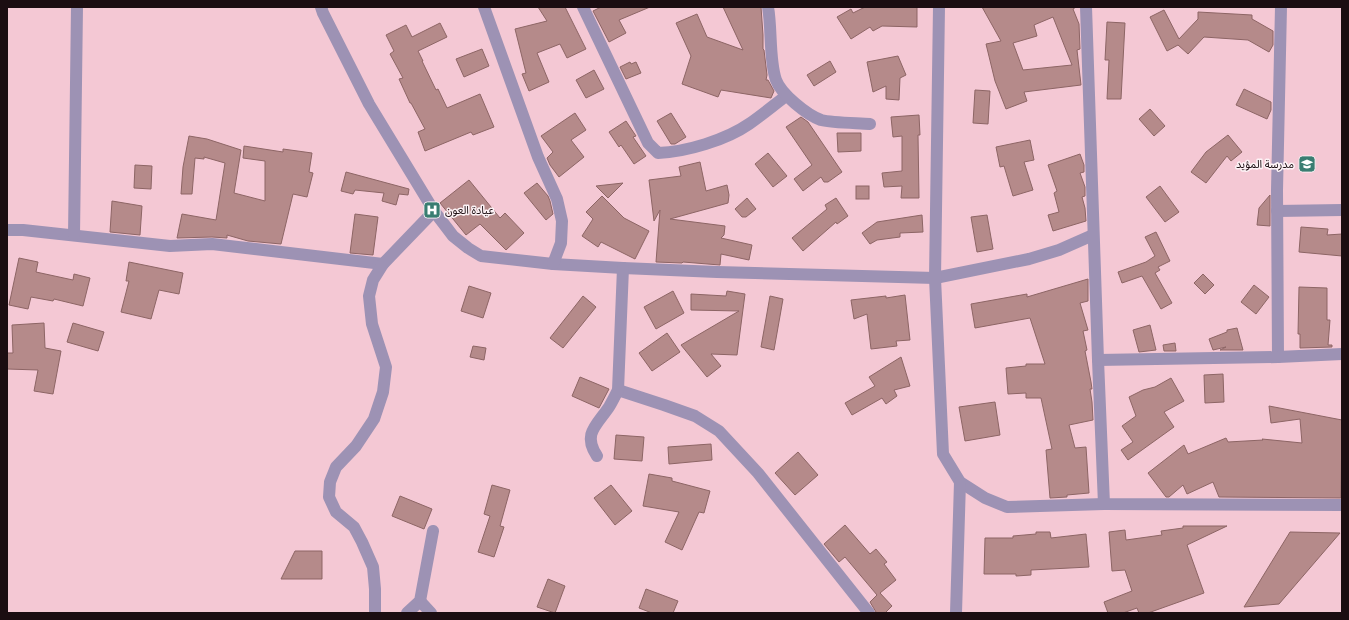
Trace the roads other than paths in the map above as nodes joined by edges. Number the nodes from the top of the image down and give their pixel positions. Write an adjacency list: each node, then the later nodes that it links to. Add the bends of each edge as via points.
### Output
1 (76, 7): 15 (street)
2 (321, 7): 12 (street, via 369,104)
3 (484, 7): 18 (street, via 538,157 557,199 562,221 561,243)
4 (583, 7): 9 (street, via 648,143 658,153 719,140 748,125)
5 (768, 7): 9 (street, via 776,81)
6 (939, 7): 20 (street)
7 (1086, 7): 16 (street)
8 (1282, 7): 13 (street)
9 (786, 96): 10 (street, via 821,120)
10 (870, 124)
11 (1342, 210): 13 (street)
12 (434, 211): 17 (street); 18 (street, via 453,236 481,256)
13 (1277, 211): 22 (street)
14 (7, 230): 15 (street)
15 (74, 235): 17 (street, via 170,246 212,244)
16 (1093, 235): 20 (street, via 1059,250 1029,259); 23 (street)
17 (383, 264): 31 (street, via 373,280 369,296 372,324 386,367 383,392 374,419 356,446 336,467 330,482 329,497 336,512 354,527 373,567)
18 (553, 264): 19 (street)
19 (624, 268): 20 (street); 24 (street)
20 (935, 278): 26 (street, via 943,454)
21 (1342, 354): 22 (street)
22 (1278, 357): 23 (street)
23 (1098, 360): 27 (street)
24 (618, 390): 25 (street, via 594,426 592,448); 34 (street, via 695,416 719,431 758,472)
25 (598, 456)
26 (960, 482): 27 (street, via 985,498 1007,507); 35 (street)
27 (1104, 504): 28 (street)
28 (1342, 505)
29 (433, 531): 30 (street)
30 (420, 601): 32 (street); 33 (street)
31 (375, 613)
32 (407, 613)
33 (431, 613)
34 (869, 613)
35 (956, 613)

